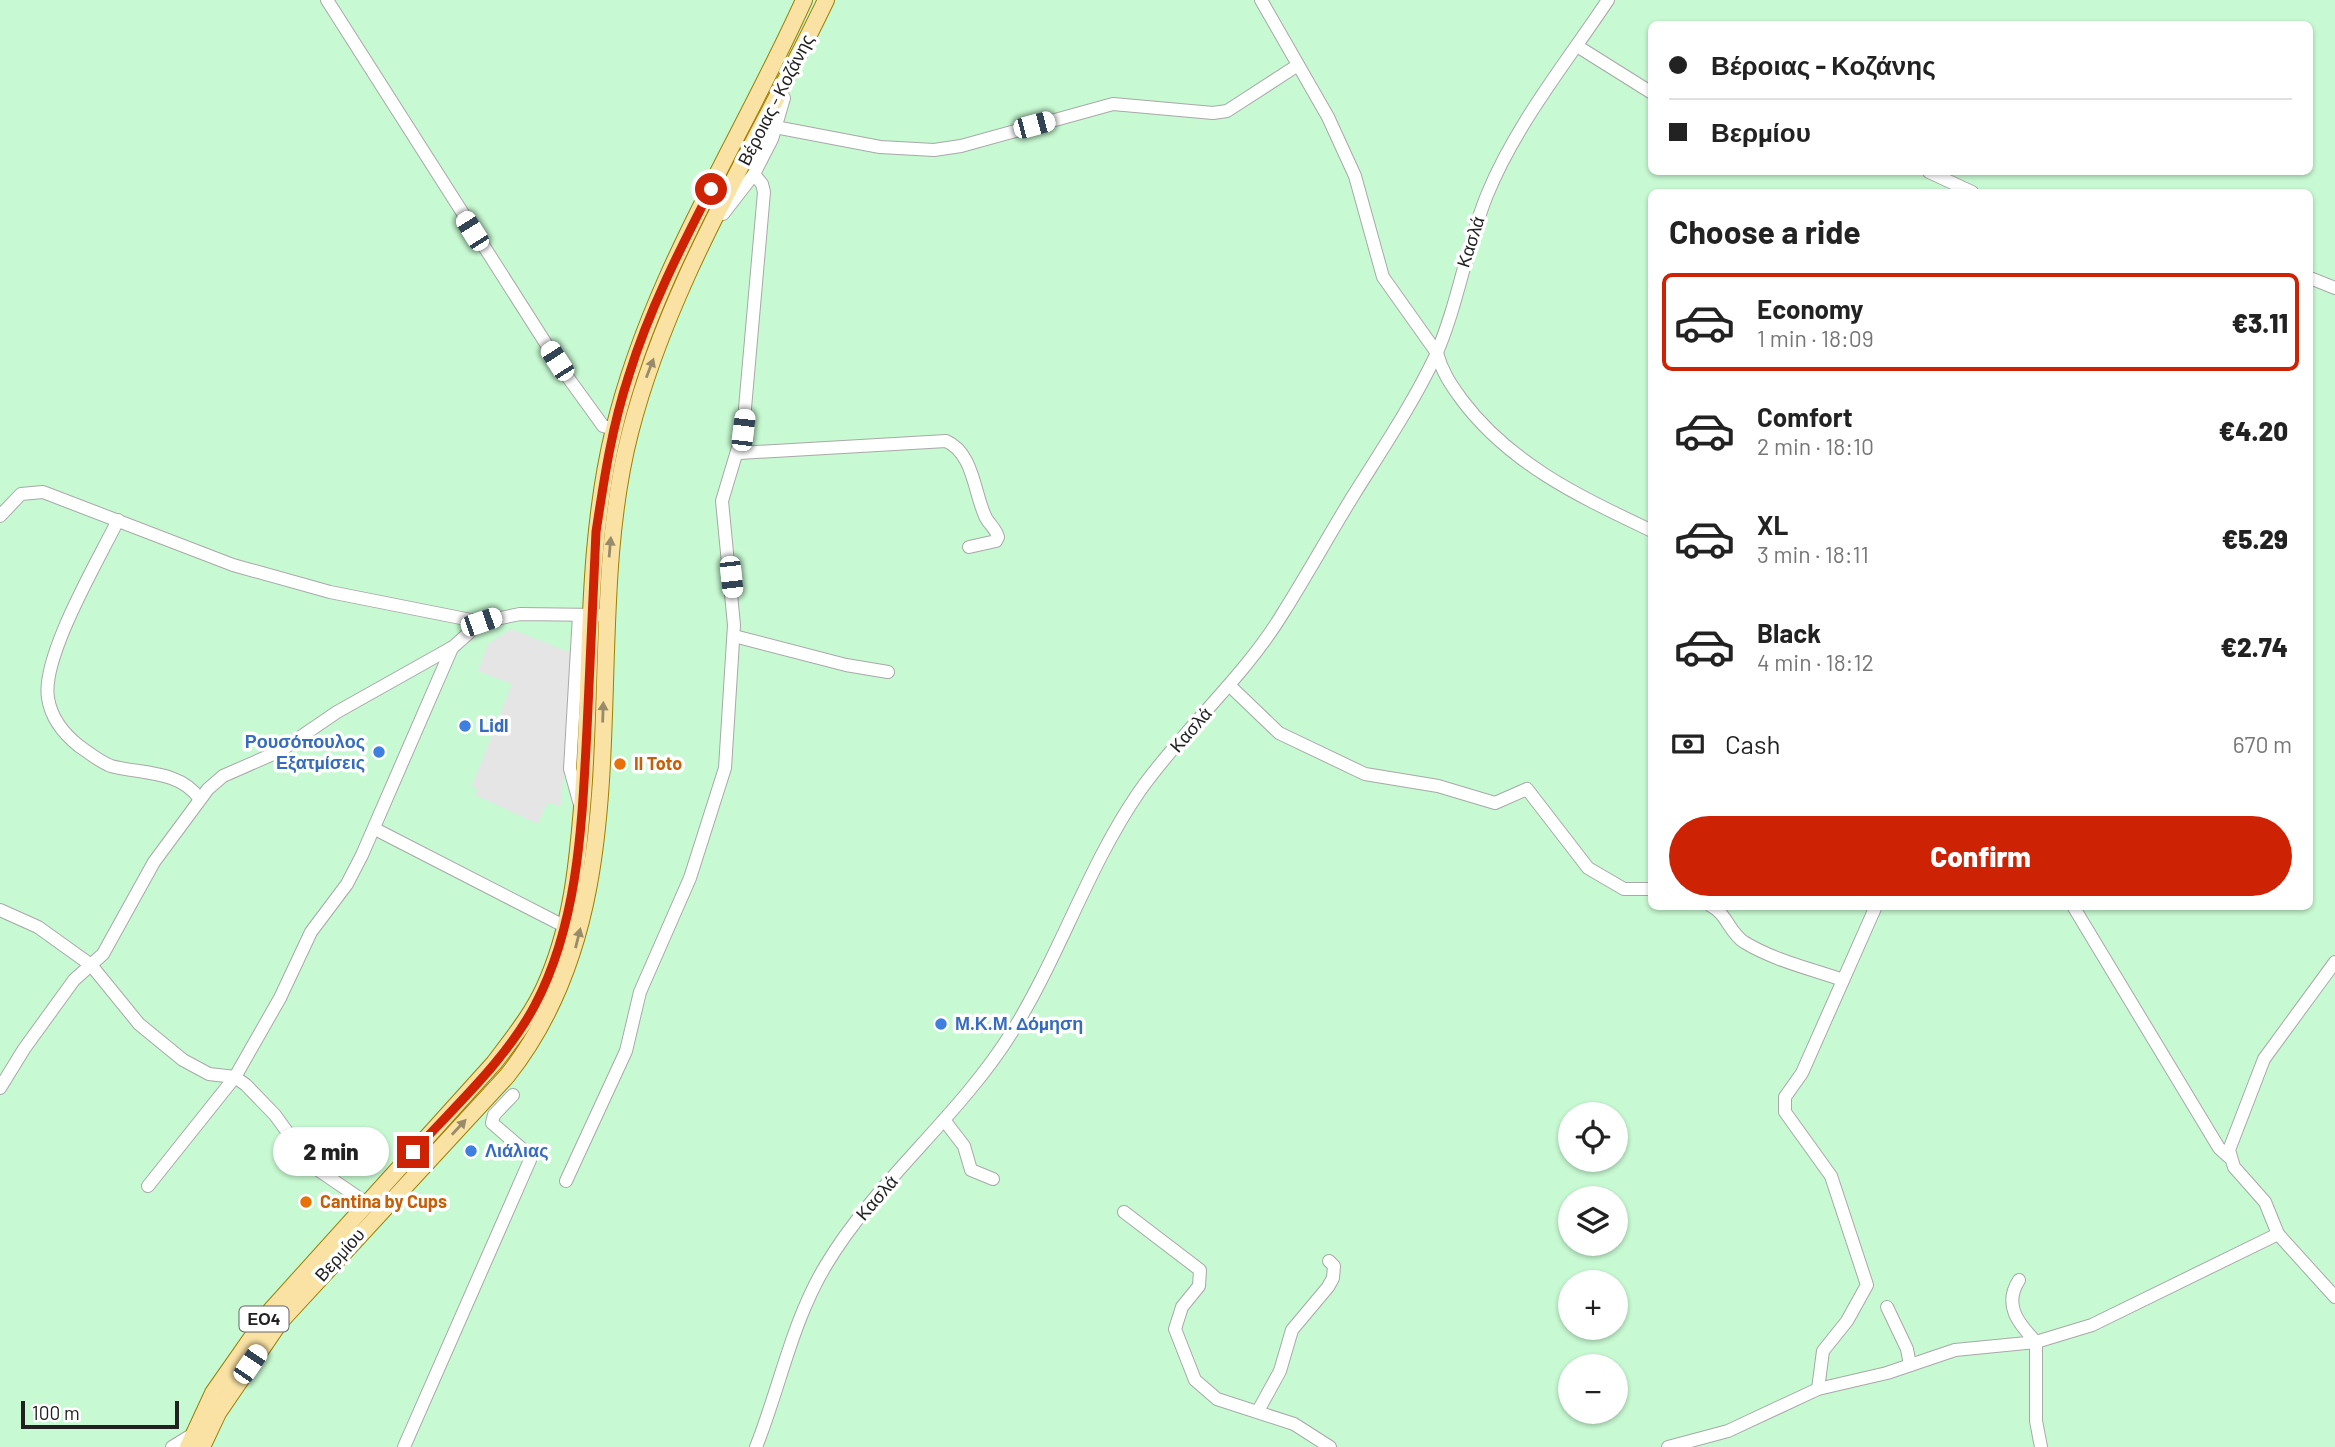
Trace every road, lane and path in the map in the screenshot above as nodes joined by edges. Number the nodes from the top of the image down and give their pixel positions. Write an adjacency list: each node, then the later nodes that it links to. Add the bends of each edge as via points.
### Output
1 (327, 0): 18 (street, via 570,381 603,426)
2 (804, 0): 18 (main road, Βέροιας - Κοζάνης / ΕΟ4, via 666,281 629,375)
3 (826, 0): 7 (main road, Βέροιας - Κοζάνης / ΕΟ4)
4 (1261, 0): 8 (street)
5 (1608, 0): 6 (street, Κασλά)
6 (1577, 46): 9 (street); 17 (street, Κασλά, via 1527,121 1489,190)
7 (799, 56): 10 (street); 14 (main road, Βέροιας - Κοζάνης / ΕΟ4)
8 (1298, 65): 10 (street, via 1227,111 1114,104 934,150 880,147); 17 (street, via 1360,187 1383,277)
9 (1648, 90)
10 (775, 127): 11 (street)
11 (754, 174): 14 (street); 19 (street, via 764,192 753,345)
12 (1936, 175): 13 (street)
13 (1966, 189)
14 (705, 240): 18 (main road, Βέροιας - Κοζάνης / ΕΟ4, one-way to 14)
15 (2313, 279): 16 (street)
16 (2335, 288)
17 (1437, 353): 22 (street, via 1446,377 1465,404 1508,449 1563,488); 29 (street, Κασλά, via 1282,616)
18 (622, 431): 24 (main road, Βερμίου / ΕΟ4, via 611,531)
19 (739, 453): 23 (street, via 946,441 963,456 987,521 998,537); 26 (street, via 722,501)
20 (0, 516): 21 (street, via 14,499 31,491)
21 (118, 520): 25 (street, via 280,580); 30 (street, via 60,643 47,685 50,709 66,736 97,759 178,780)
22 (1648, 529)
23 (968, 547)
24 (592, 615): 25 (street, via 520,614); 37 (main road, Βερμίου / ΕΟ4, via 582,808); 60 (main road, Βερμίου / ΕΟ4, one-way to 24, via 211,1426 281,1322 508,1076 554,1005 587,904 597,810)
25 (481, 622): 27 (street)
26 (734, 636): 28 (street); 47 (street, via 725,768 698,859 640,992 621,1064)
27 (452, 648): 30 (street, via 337,712 280,751 223,776); 31 (street)
28 (888, 671)
29 (1230, 686): 32 (street, via 1279,733 1373,776 1438,786 1495,803 1527,789 1588,868 1624,889); 44 (street, Κασλά, via 1137,795 1021,1017)
30 (199, 798): 39 (street, via 154,862 103,954)
31 (375, 829): 37 (street); 41 (street, via 346,884 311,932)
32 (1648, 889)
33 (0, 910): 39 (street, via 38,927)
34 (1718, 910): 40 (street, via 1734,934 1751,946)
35 (1874, 910): 40 (street)
36 (2075, 910): 45 (street, via 2219,1148)
37 (564, 926): 49 (main road, Βερμίου / ΕΟ4, via 545,986 526,1021)
38 (2335, 962): 45 (street, via 2264,1059)
39 (91, 965): 41 (street, via 150,1035 194,1067); 42 (street, via 74,980)
40 (1843, 980): 58 (street, via 1802,1073 1783,1101 1785,1112 1834,1182 1867,1285 1823,1351)
41 (235, 1077): 48 (street); 49 (street, via 259,1096 311,1165)
42 (0, 1088)
43 (513, 1095): 62 (street, via 492,1123 530,1160)
44 (944, 1120): 46 (street, via 964,1146 971,1170); 63 (street, Κασλά, via 827,1263 799,1322)
45 (2229, 1157): 51 (street, via 2265,1202)
46 (993, 1179)
47 (566, 1181)
48 (148, 1186)
49 (365, 1202): 60 (main road, Βερμίου / ΕΟ4, via 248,1339 213,1393)
50 (1124, 1212): 59 (street, via 1200,1270 1199,1286 1182,1307 1175,1329 1195,1380 1217,1399)
51 (2278, 1234): 54 (street); 56 (street, via 2092,1325)
52 (1329, 1261): 59 (street, via 1334,1266 1333,1278 1292,1330 1280,1371)
53 (2019, 1280): 56 (street, via 2011,1307)
54 (2335, 1297)
55 (1887, 1307): 57 (street)
56 (2036, 1342): 57 (street, via 1977,1345); 66 (street, via 2036,1421)
57 (1910, 1365): 58 (street)
58 (1818, 1389): 65 (street, via 1728,1431)
59 (1258, 1411): 64 (street, via 1294,1424)
60 (194, 1443): 61 (street)
61 (172, 1447)
62 (404, 1447)
63 (756, 1447)
64 (1330, 1447)
65 (1668, 1447)
66 (2041, 1447)

